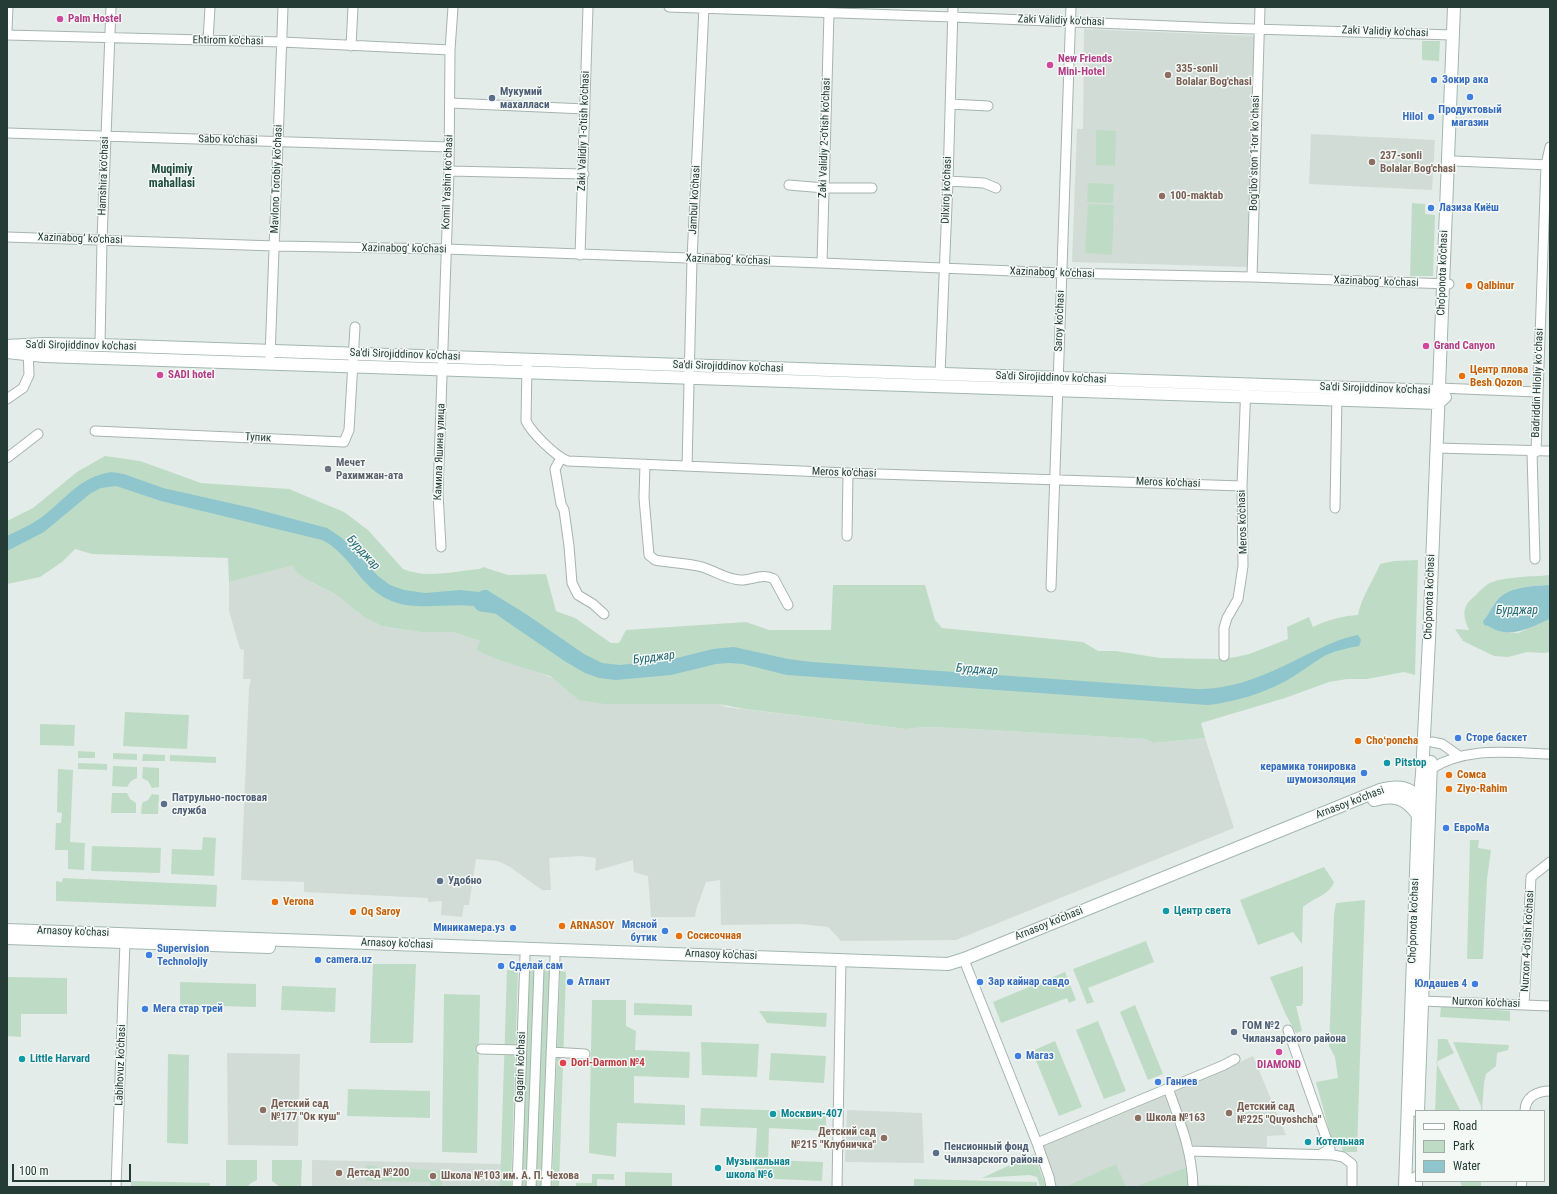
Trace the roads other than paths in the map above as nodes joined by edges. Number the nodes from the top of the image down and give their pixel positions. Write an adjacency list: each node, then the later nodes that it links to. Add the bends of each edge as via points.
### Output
1 (8, 7): 18 (street)
2 (111, 7): 21 (street, Hamshira ko‘chasi)
3 (210, 7): 22 (street)
4 (282, 7): 23 (street, Mavlono Torobiy ko‘chasi)
5 (353, 7): 24 (street)
6 (453, 7): 25 (street, Komil Yashin koʻchasi)
7 (588, 7): 29 (street, Zaki Validiy 1-o'tish ko'chasi)
8 (669, 7): 13 (street, Zaki Validiy ko'chasi)
9 (1071, 7): 16 (street, Saroy ko‘chasi)
10 (1260, 7): 17 (street, Bogʻiboʻston 1-tor koʻchasi)
11 (1454, 7): 20 (main road, Cho'ponota ko'chasi)
12 (1459, 7): 35 (main road, Cho'ponota ko'chasi)
13 (704, 8): 15 (street, Zaki Validiy ko'chasi); 49 (street, Jambul ko'chasi)
14 (953, 12): 15 (street, Zaki Validiy ko'chasi); 16 (street, Zaki Validiy ko'chasi); 27 (street, Dilxiroj ko‘chasi)
15 (829, 13): 41 (street, Zaki Validiy 2-o'tish ko'chasi)
16 (1070, 22): 17 (street, Zaki Validiy ko'chasi); 52 (street, Saroy ko‘chasi)
17 (1260, 29): 20 (street, Zaki Validiy ko'chasi); 53 (street, Bogʻiboʻston 1-tor koʻchasi)
18 (7, 30)
19 (7, 35): 21 (street, Ehtirom ko'chasi)
20 (1453, 35): 35 (main road, Cho'ponota ko'chasi)
21 (110, 39): 22 (street, Ehtirom ko'chasi); 31 (street, Hamshira ko‘chasi)
22 (208, 40): 23 (street, Ehtirom ko'chasi)
23 (282, 42): 24 (street, Ehtirom ko'chasi); 32 (street, Mavlono Torobiy ko‘chasi)
24 (351, 46): 25 (street, Ehtirom ko'chasi)
25 (450, 50): 26 (street, Komil Yashin koʻchasi)
26 (450, 103): 29 (street); 33 (street, Komil Yashin koʻchasi)
27 (950, 104): 28 (street); 39 (street, Dilxiroj ko‘chasi)
28 (988, 106)
29 (585, 109): 38 (street, Zaki Validiy 1-o'tish ko'chasi)
30 (7, 134): 31 (street, Sabo ko‘chasi)
31 (106, 137): 32 (street, Sabo ko‘chasi); 45 (street, Hamshira ko‘chasi)
32 (278, 141): 33 (street, Sabo ko‘chasi); 46 (street, Mavlono Torobiy ko‘chasi)
33 (449, 147): 37 (street, Komil Yashin koʻchasi)
34 (1550, 147): 36 (street, Badriddin Hiloliy koʻchasi)
35 (1451, 161): 36 (street); 54 (main road, Cho'ponota ko'chasi)
36 (1548, 165): 55 (street, Badriddin Hiloliy koʻchasi)
37 (449, 171): 38 (street); 47 (street, Komil Yashin koʻchasi)
38 (584, 174): 48 (street, Zaki Validiy 1-o'tish ko'chasi)
39 (948, 181): 43 (street, via 984,182); 51 (street, Dilxiroj ko‘chasi)
40 (789, 185): 41 (street)
41 (824, 188): 42 (street); 50 (street, Zaki Validiy 2-o'tish ko'chasi)
42 (872, 188)
43 (996, 188)
44 (7, 236): 45 (street, Xazinabog‘ ko‘chasi)
45 (102, 240): 46 (street, Xazinabog‘ ko‘chasi); 58 (street, Hamshira ko‘chasi)
46 (275, 246): 47 (street, Xazinabog‘ ko‘chasi); 61 (street, Mavlono Torobiy ko‘chasi)
47 (446, 249): 48 (street, Xazinabog‘ ko‘chasi); 64 (street, Komil Yashin koʻchasi)
48 (580, 255): 49 (street, Xazinabog‘ ko‘chasi)
49 (692, 259): 50 (street, Xazinabog‘ ko‘chasi); 67 (street, Jambul ko'chasi)
50 (822, 263): 51 (street, Xazinabog‘ ko‘chasi)
51 (944, 269): 52 (street, Xazinabog‘ ko‘chasi); 71 (street, Dilxiroj ko‘chasi)
52 (1061, 273): 53 (street, Xazinabog‘ ko‘chasi); 73 (street, Saroy ko‘chasi)
53 (1252, 277): 54 (street, Xazinabog‘ ko‘chasi)
54 (1446, 284): 78 (main road, Cho'ponota ko'chasi)
55 (1540, 306): 56 (street); 77 (street, Badriddin Hiloliy koʻchasi)
56 (1550, 306)
57 (355, 327): 63 (street)
58 (100, 345): 60 (main road, Sa'di Sirojiddinov ko'chasi); 61 (main road, Sa'di Sirojiddinov ko'chasi)
59 (7, 346): 60 (main road, Sa'di Sirojiddinov ko'chasi)
60 (28, 349): 62 (main road, Sa'di Sirojiddinov ko'chasi); 66 (main road, Sa'di Sirojiddinov ko'chasi, via 44,356); 80 (street, via 29,375 23,388)
61 (271, 351): 63 (main road, Sa'di Sirojiddinov ko'chasi); 66 (street, Mavlono Torobiy ko‘chasi)
62 (7, 352)
63 (354, 354): 64 (main road, Sa'di Sirojiddinov ko'chasi); 68 (street)
64 (443, 357): 65 (main road, Sa'di Sirojiddinov ko'chasi); 69 (street, Камила Яшина улица)
65 (527, 360): 67 (main road, Sa'di Sirojiddinov ko'chasi); 70 (street)
66 (270, 364): 68 (main road, Sa'di Sirojiddinov ko'chasi)
67 (691, 365): 71 (main road, Sa'di Sirojiddinov ko'chasi); 72 (street, Jambul ko'chasi)
68 (354, 367): 69 (main road, Sa'di Sirojiddinov ko'chasi); 82 (street, Тупик, via 349,430 344,442)
69 (443, 370): 70 (main road, Sa'di Sirojiddinov ko'chasi); 96 (street, Камила Яшина улица, via 438,493)
70 (526, 373): 72 (main road, Sa'di Sirojiddinov ko'chasi); 88 (street, via 526,421 529,428)
71 (940, 374): 73 (main road, Sa'di Sirojiddinov ko'chasi)
72 (690, 378): 76 (main road, Sa'di Sirojiddinov ko'chasi); 90 (street, Jambul ko'chasi)
73 (1058, 378): 74 (main road, Sa'di Sirojiddinov ko'chasi); 76 (street, Saroy ko‘chasi)
74 (1246, 384): 75 (main road, Sa'di Sirojiddinov ko'chasi); 79 (street, Meros ko'chasi)
75 (1338, 388): 78 (main road, Sa'di Sirojiddinov ko'chasi); 81 (street)
76 (1057, 391): 79 (main road, Sa'di Sirojiddinov ko'chasi); 92 (street, Saroy ko‘chasi)
77 (1537, 392): 78 (street); 85 (street, Badriddin Hiloliy koʻchasi)
78 (1441, 394): 81 (main road, Sa'di Sirojiddinov ko'chasi); 84 (main road, Cho'ponota ko'chasi)
79 (1246, 397): 81 (main road, Sa'di Sirojiddinov ko'chasi); 93 (street, Meros ko'chasi)
80 (7, 399)
81 (1337, 400): 94 (street)
82 (95, 431)
83 (38, 434): 87 (street)
84 (1440, 448): 85 (street); 101 (main road, Cho'ponota ko'chasi)
85 (1534, 452): 86 (street); 97 (street, Badriddin Hiloliy koʻchasi)
86 (1550, 452)
87 (7, 458)
88 (561, 458): 89 (street, Meros ko‘chasi, via 568,461); 100 (street, via 555,470 564,510 572,583 578,595)
89 (645, 464): 90 (street, Meros ko‘chasi); 99 (street, via 645,522 649,555 652,558 701,567 732,579 771,577)
90 (688, 466): 91 (street, Meros ko‘chasi)
91 (848, 473): 92 (street, Meros ko‘chasi); 95 (street)
92 (1054, 479): 93 (street, Meros ko‘chasi); 98 (street, Saroy ko‘chasi)
93 (1242, 486): 102 (street, Meros ko'chasi, via 1244,566 1238,599 1224,628)
94 (1335, 508)
95 (847, 536)
96 (441, 547)
97 (1535, 559)
98 (1051, 587)
99 (788, 605)
100 (604, 614)
101 (1432, 639): 103 (main road, Cho'ponota ko'chasi); 106 (main road, Cho'ponota ko'chasi)
102 (1224, 656)
103 (1432, 742): 105 (street, via 1442,744); 106 (main road, Cho'ponota ko'chasi)
104 (1550, 754): 105 (street, Arnasoy ko'chasi, via 1480,753)
105 (1459, 756): 106 (street, Arnasoy ko'chasi, via 1444,760)
106 (1426, 771): 107 (main road, Arnasoy ko'chasi); 109 (main road, Cho'ponota ko'chasi); 110 (main road, Cho'ponota ko'chasi)
107 (1401, 787): 108 (main road, Arnasoy ko'chasi); 109 (main road, via 1412,791); 112 (main road, Arnasoy ko'chasi, via 1371,793)
108 (1386, 797): 110 (main road, Arnasoy ko'chasi, via 1404,801); 112 (main road, Arnasoy ko'chasi, via 1348,809)
109 (1419, 799): 110 (main road)
110 (1423, 815): 121 (main road, Cho'ponota ko'chasi)
111 (1550, 862): 122 (street, Nurxon 4-o'tish ko'chasi, via 1531,877)
112 (1134, 893): 118 (main road, Arnasoy ko'chasi)
113 (7, 930): 115 (main road, Arnasoy ko'chasi)
114 (7, 938): 115 (main road, Arnasoy ko'chasi)
115 (125, 938): 116 (main road, Arnasoy ko'chasi); 137 (street, Labihovuz ko'chasi)
116 (525, 952): 117 (main road, Arnasoy ko'chasi); 126 (street, Gagarin ko'chasi)
117 (555, 953): 119 (main road, Arnasoy ko'chasi); 127 (street)
118 (965, 962): 119 (main road, Arnasoy ko'chasi, via 949,970); 134 (street)
119 (841, 963): 141 (street)
120 (539, 969): 139 (street)
121 (1417, 1001): 122 (street, Nurxon ko'chasi); 132 (main road, Cho'ponota ko'chasi); 145 (main road, Cho'ponota ko'chasi)
122 (1524, 1005): 123 (street, Nurxon ko'chasi)
123 (1550, 1006)
124 (1288, 1030): 136 (street)
125 (481, 1050): 126 (street)
126 (521, 1050): 138 (street, Gagarin ko'chasi)
127 (551, 1052): 128 (street); 140 (street)
128 (585, 1054)
129 (1235, 1059): 130 (street)
130 (1168, 1088): 134 (street); 135 (street)
131 (1550, 1092): 133 (street, via 1543,1091 1531,1097 1525,1104)
132 (1418, 1110)
133 (1525, 1110)
134 (1037, 1143): 142 (street)
135 (1189, 1151): 136 (street, via 1320,1154); 143 (street)
136 (1331, 1152): 144 (street, via 1352,1164)
137 (116, 1187)
138 (517, 1187)
139 (531, 1187)
140 (546, 1187)
141 (837, 1187)
142 (1051, 1187)
143 (1193, 1187)
144 (1352, 1187)
145 (1404, 1187)

